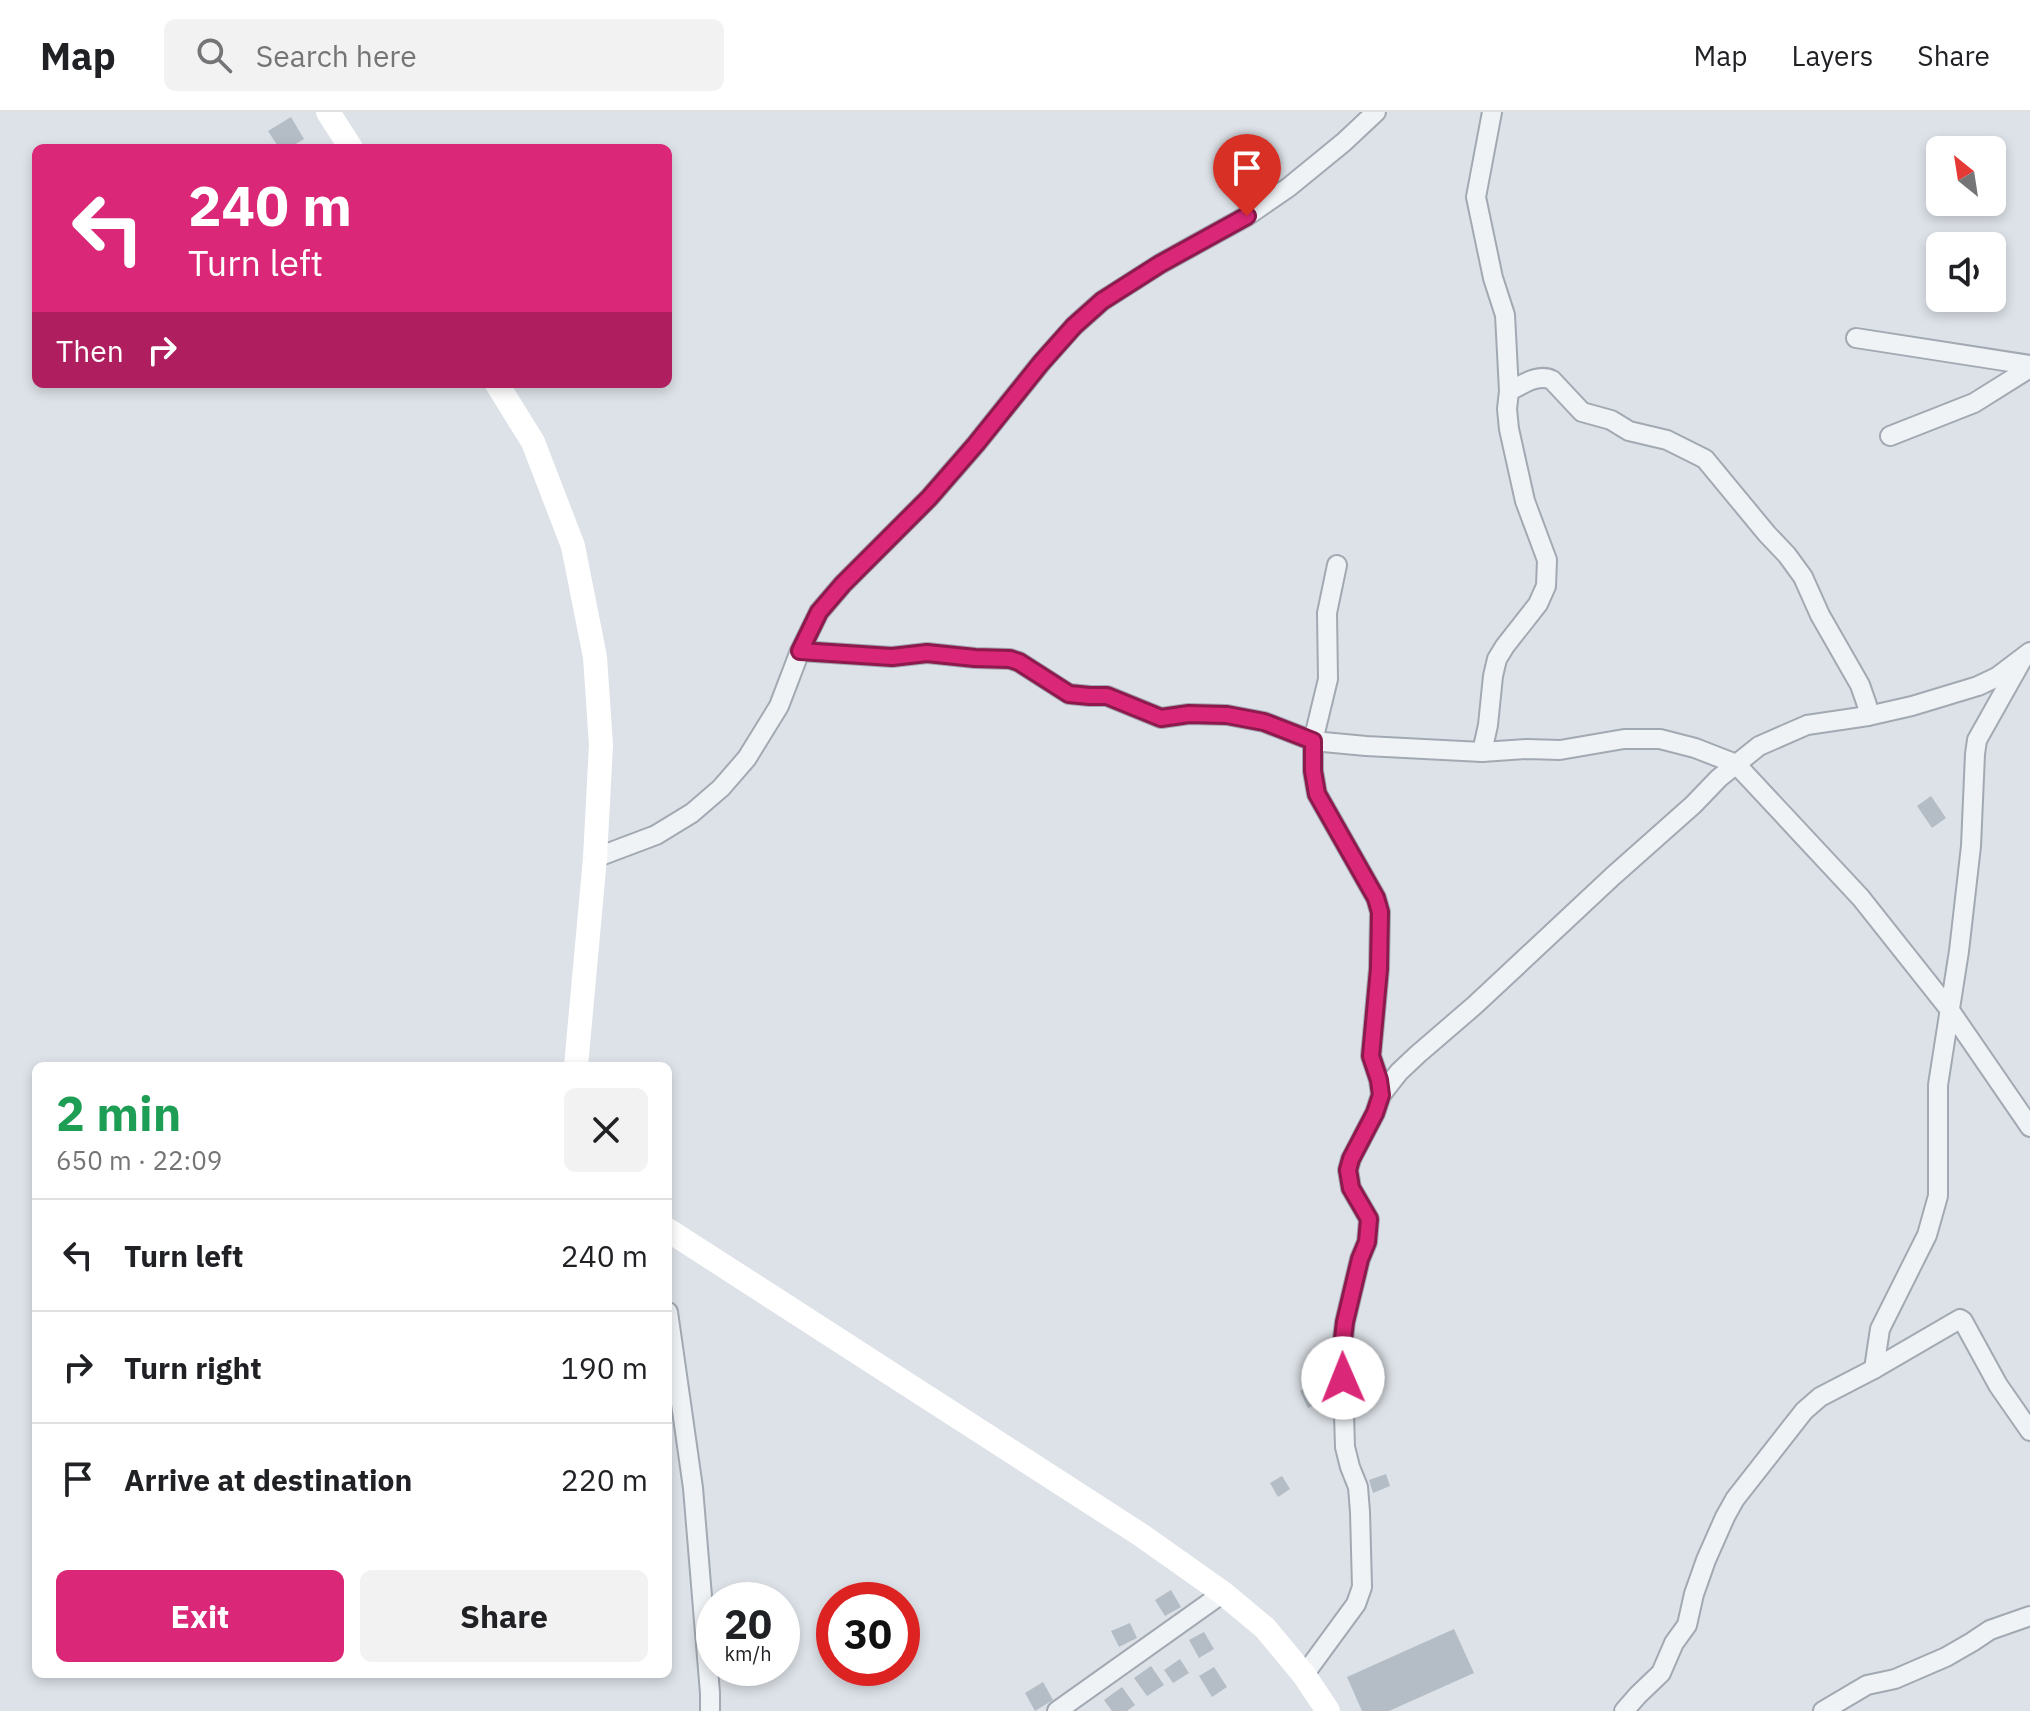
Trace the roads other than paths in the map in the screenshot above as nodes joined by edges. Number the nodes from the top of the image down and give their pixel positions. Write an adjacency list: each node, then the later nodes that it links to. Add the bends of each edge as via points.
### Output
1 (328, 112): 4 (main road)
2 (1376, 112): 11 (street, via 1289,187 1102,301 1074,326 929,498 819,612)
3 (1492, 112): 8 (street, via 1476,197 1505,315)
4 (348, 144)
5 (1856, 338): 6 (street)
6 (2030, 366): 9 (street, via 1974,403)
7 (499, 388): 17 (main road, via 533,442 573,546 595,657 601,745)
8 (1509, 391): 13 (street, via 1547,377 1582,412 1667,440 1705,459 1803,577 1860,685); 15 (street, via 1509,429 1525,501 1547,560 1546,586 1497,659)
9 (1890, 436)
10 (1337, 565): 14 (street, via 1327,613 1328,679)
11 (800, 651): 14 (street, via 1010,659 1069,694 1107,696 1161,718 1227,715 1264,722); 17 (street, via 779,706 721,788 656,835)
12 (2027, 655): 13 (street, via 1978,686); 18 (street, via 1977,740 1971,846)
13 (1868, 716): 16 (street, via 1807,725 1759,746)
14 (1313, 741): 15 (street); 20 (street, via 1317,794 1380,912 1371,1056)
15 (1482, 752): 16 (street, via 1660,739)
16 (1736, 764): 18 (street, via 1861,898); 20 (street, via 1408,1063)
17 (595, 858): 19 (main road)
18 (1949, 1009): 21 (street); 24 (street, via 1938,1085 1938,1196 1927,1235 1880,1329)
19 (576, 1062)
20 (1381, 1095): 28 (street, via 1348,1170 1351,1188 1369,1219 1342,1347 1345,1447 1358,1487 1362,1587 1356,1604)
21 (2030, 1127)
22 (672, 1233): 26 (main road)
23 (672, 1340): 29 (street, via 693,1488)
24 (1874, 1369): 25 (street, via 1960,1319); 32 (street, via 1804,1411 1735,1499 1706,1560 1687,1625 1661,1673)
25 (2030, 1431)
26 (1223, 1593): 28 (main road, via 1265,1628); 30 (street)
27 (2030, 1616): 33 (street, via 1990,1630 1895,1679 1867,1685)
28 (1304, 1675): 31 (main road)
29 (710, 1711)
30 (1057, 1711)
31 (1328, 1711)
32 (1624, 1711)
33 (1823, 1711)

